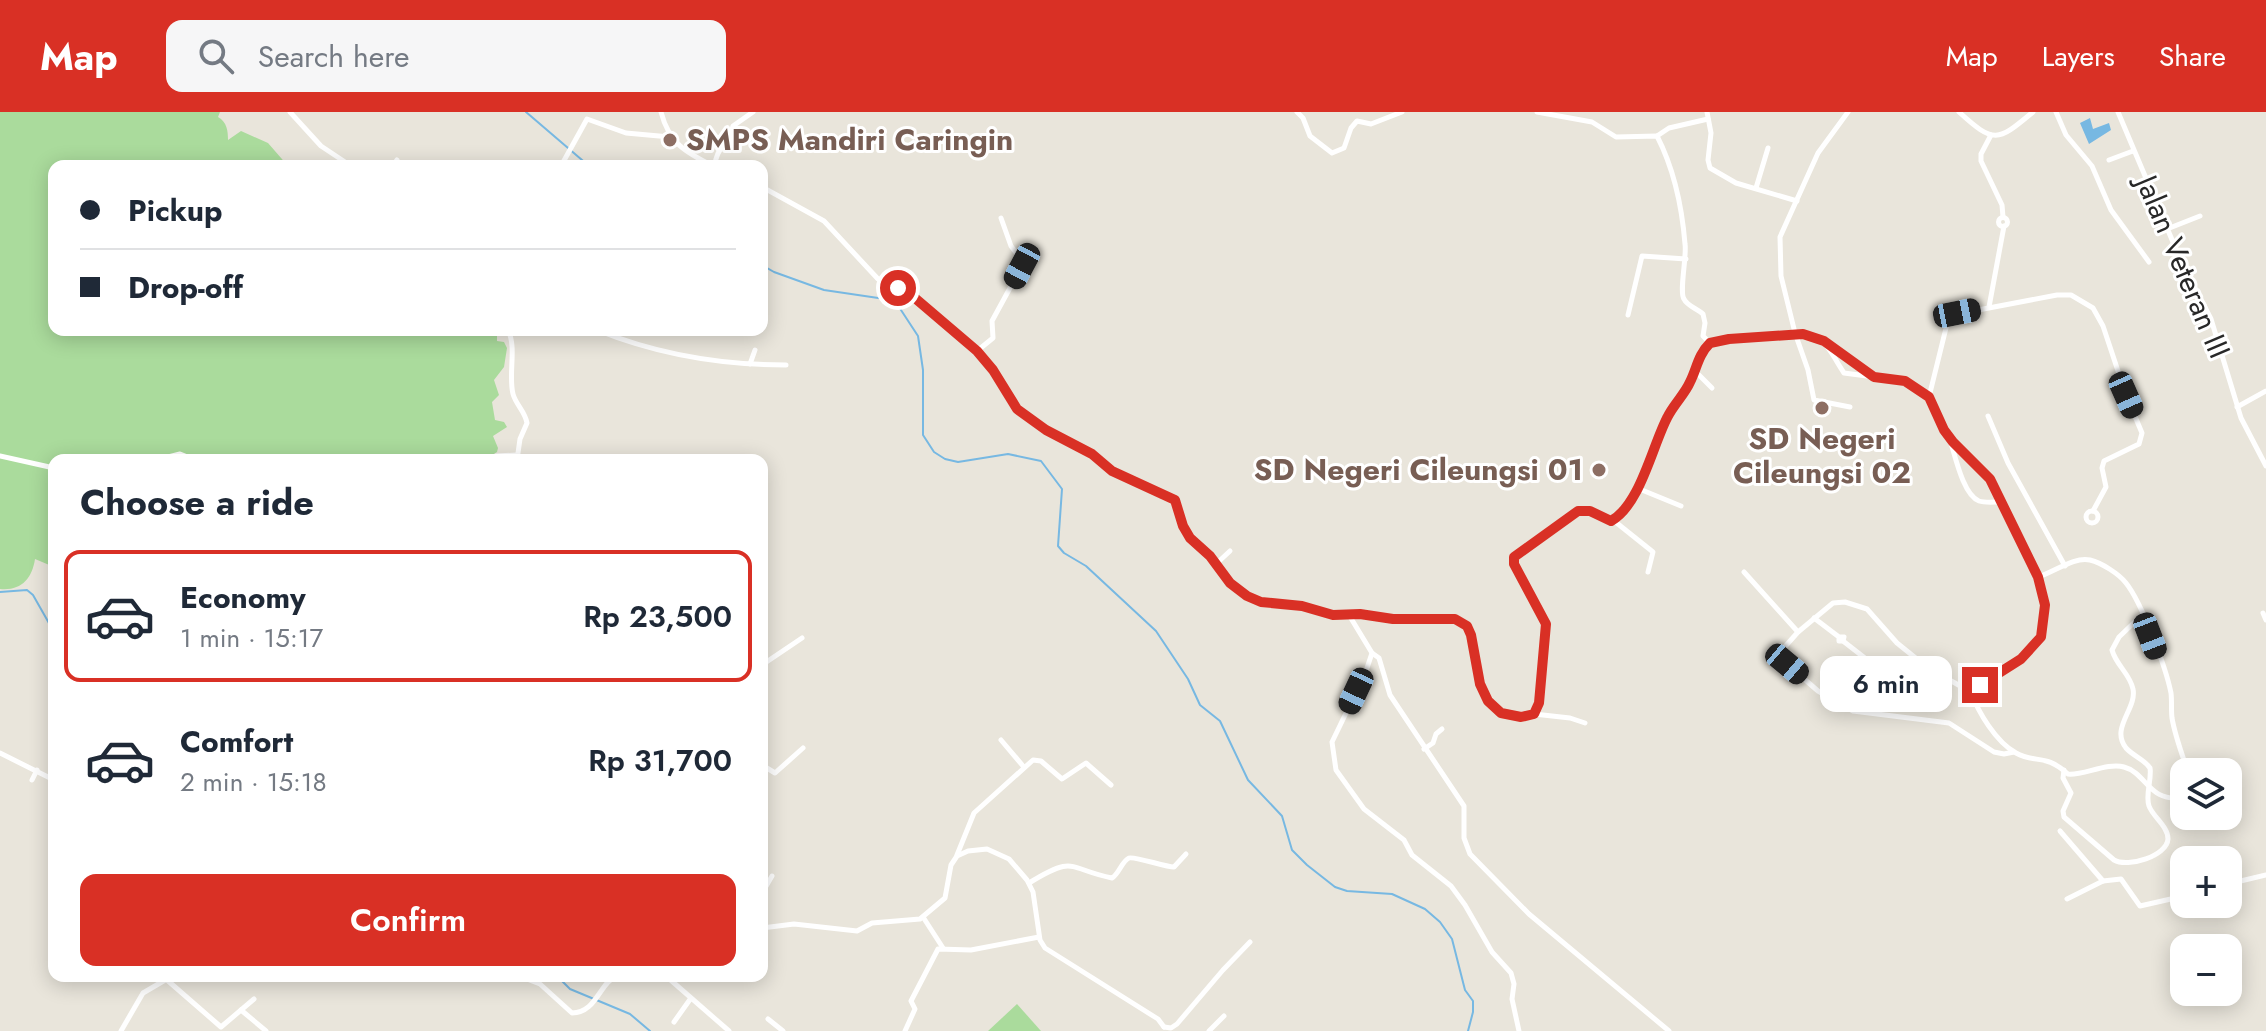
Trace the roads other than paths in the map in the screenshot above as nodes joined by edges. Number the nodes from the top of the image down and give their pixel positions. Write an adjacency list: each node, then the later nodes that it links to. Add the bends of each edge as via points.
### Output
1 (290, 112): 18 (street)
2 (661, 112): 15 (street)
3 (753, 112): 21 (street, via 733,126)
4 (1297, 112): 5 (street, via 1310,136 1336,153 1357,121 1371,124)
5 (1402, 112)
6 (1537, 112): 14 (street, via 1592,122 1616,137)
7 (1848, 112): 25 (street, via 1818,153)
8 (1959, 112): 13 (street)
9 (2033, 112): 13 (street, via 2007,133)
10 (2056, 112): 30 (street, via 2066,135 2092,166 2111,210)
11 (2118, 112): 17 (street, Jalan Veteran III)
12 (1708, 116): 14 (street); 23 (street, via 1710,168)
13 (1991, 135): 31 (street, via 1981,161 2008,220)
14 (1657, 136): 29 (street, via 1675,183)
15 (670, 137): 19 (street, via 626,133 587,119); 20 (street)
16 (1768, 148): 23 (street)
17 (2133, 151): 22 (street); 28 (street, Jalan Veteran III)
18 (343, 160)
19 (564, 160)
20 (703, 160)
21 (715, 160)
22 (2109, 160)
23 (1756, 188): 25 (street)
24 (768, 190): 39 (street, via 824,221 878,279 909,293)
25 (1797, 201): 33 (street, via 1779,248)
26 (2200, 216): 28 (street)
27 (1001, 218): 39 (street, via 1022,266 992,321 993,338)
28 (2167, 229): 48 (street, Jalan Veteran III, via 2211,319)
29 (1686, 259): 32 (street, via 1642,256); 36 (street, via 1682,296 1703,314 1703,336)
30 (2149, 262)
31 (1989, 307): 46 (street, via 1957,313 1949,320); 58 (street, via 2071,295 2093,308 2103,326 2142,436 2139,444 2103,463 2106,487)
32 (1628, 315)
33 (1795, 333): 36 (street); 37 (street); 47 (street, via 1814,400)
34 (511, 336): 51 (street, via 512,392 527,423)
35 (614, 336): 40 (street, via 714,363)
36 (1710, 343): 42 (street)
37 (1830, 346): 43 (street); 43 (street, via 1844,373)
38 (755, 350): 40 (street)
39 (977, 351): 61 (street, via 1025,416 1112,471 1175,500 1186,531)
40 (750, 364): 41 (street)
41 (786, 365)
42 (1694, 370): 44 (street); 55 (street)
43 (1874, 377): 46 (street, via 1905,381)
44 (1712, 388)
45 (2266, 391): 48 (street)
46 (1929, 397): 50 (street)
47 (1850, 407)
48 (2237, 407): 53 (street, Jalan Veteran III)
49 (1988, 416): 62 (street)
50 (1948, 435): 56 (street, via 1990,479); 56 (street, via 1973,497)
51 (518, 454)
52 (0, 456): 54 (street)
53 (2266, 466)
54 (48, 467)
55 (1637, 488): 57 (street); 59 (street)
56 (2000, 502): 65 (street)
57 (1681, 506)
58 (2093, 511)
59 (1613, 520): 63 (street, via 1653,552); 75 (street, via 1578,511 1514,557 1546,624)
60 (1230, 551): 61 (street)
61 (1216, 564): 66 (street, via 1235,588 1261,602)
62 (2065, 566): 65 (street); 67 (street, via 2090,560 2111,571 2126,583)
63 (1648, 572)
64 (1744, 572): 69 (street)
65 (2038, 577): 73 (street, via 2045,605 2041,637 2021,659)
66 (1349, 615): 71 (street); 75 (street, via 1461,622 1471,635 1488,701 1501,713)
67 (2142, 615): 83 (street, via 2169,685); 91 (street, via 2112,650 2133,690 2122,739 2150,768)
68 (1814, 618): 69 (street); 73 (street, via 1833,603 1867,609 1928,668); 74 (street)
69 (1798, 632): 81 (street, via 1782,650 1783,659 1838,703 1853,711 1949,723 1994,752)
70 (802, 638): 72 (street)
71 (1372, 653): 80 (street, via 1379,658 1390,695); 128 (street, via 1332,742 1336,770 1364,809 1404,840 1412,855 1451,886 1465,905 1511,973)
72 (768, 661)
73 (1971, 692): 81 (street, via 1980,716)
74 (1915, 697)
75 (1534, 714): 76 (street)
76 (1585, 723)
77 (1442, 729): 80 (street)
78 (1001, 740): 84 (street)
79 (803, 748): 85 (street, via 775,773)
80 (1424, 749): 129 (street, via 1464,806 1470,854 1529,914)
81 (2014, 752): 87 (street, via 2051,761)
82 (0, 753): 86 (street)
83 (2184, 758)
84 (1023, 766): 90 (street, via 1037,759 1062,779 1086,763); 95 (street, via 971,817)
85 (768, 769)
86 (37, 770): 88 (street); 89 (street)
87 (2064, 770): 91 (street, via 2071,775 2126,767); 91 (street, via 2071,793 2064,817 2120,863 2134,863 2167,844 2165,830 2148,803)
88 (48, 776)
89 (32, 780)
90 (1111, 785)
91 (2150, 788): 92 (street)
92 (2170, 798)
93 (2060, 831): 98 (street)
94 (1186, 854): 101 (street, via 1174,867 1133,857 1112,878 1069,865)
95 (957, 856): 101 (street, via 992,850 1009,859); 104 (street, via 947,894)
96 (2266, 875): 99 (street)
97 (772, 876): 100 (street)
98 (2103, 881): 102 (street); 103 (street, via 2123,880 2140,906)
99 (2242, 881)
100 (768, 883)
101 (1029, 883): 106 (street)
102 (2067, 899)
103 (2170, 899)
104 (923, 917): 105 (street, via 872,923 857,931); 108 (street)
105 (768, 925)
106 (1039, 937): 108 (street, via 971,950); 120 (street, via 1049,952 1158,1019)
107 (1250, 942): 121 (street)
108 (944, 949): 126 (street, via 936,951 911,1001 915,1009)
109 (163, 982): 122 (street, via 143,993)
110 (174, 982): 116 (street, via 219,1027)
111 (535, 982): 112 (street, via 572,1013 596,1000)
112 (607, 982)
113 (673, 982): 114 (street)
114 (691, 998): 119 (street); 124 (street)
115 (254, 999): 116 (street)
116 (241, 1010): 123 (street)
117 (1224, 1016): 127 (street)
118 (768, 1019): 125 (street)
119 (674, 1022)
120 (1163, 1029): 121 (street)
121 (1175, 1029)
122 (121, 1031)
123 (266, 1031)
124 (729, 1031)
125 (783, 1031)
126 (905, 1031)
127 (1209, 1031)
128 (1519, 1031)
129 (1669, 1031)

